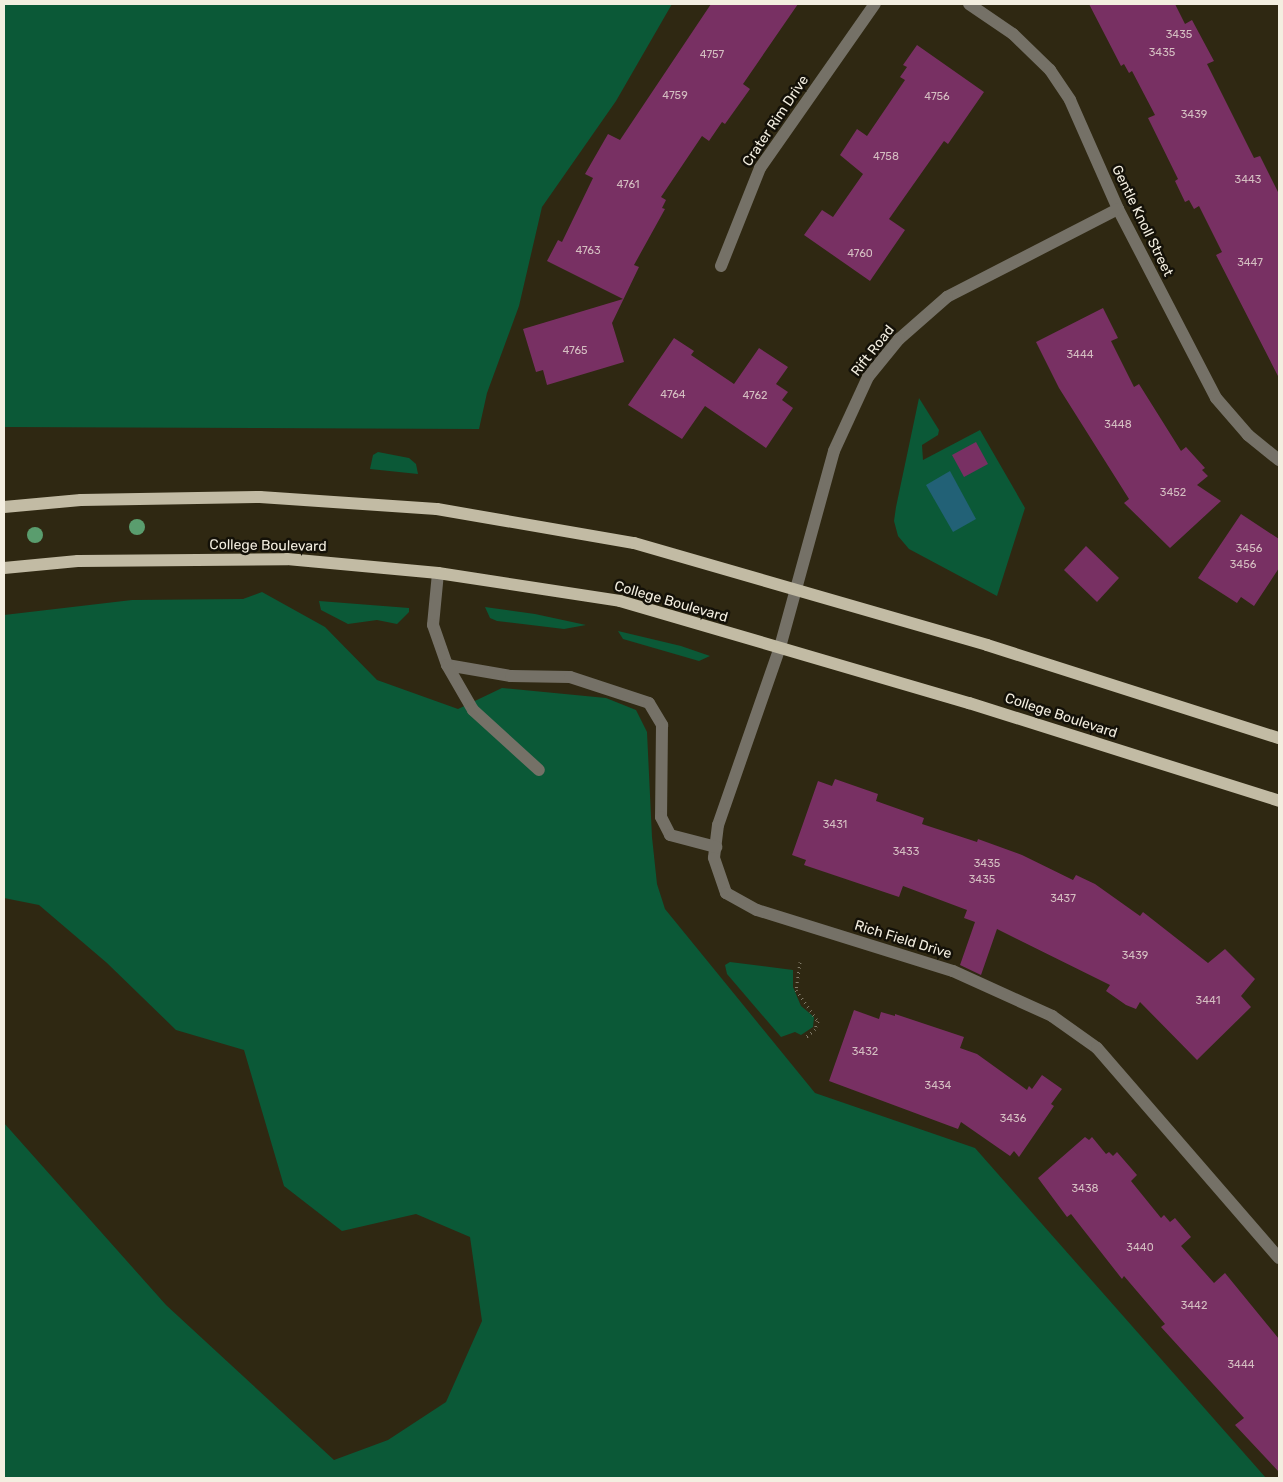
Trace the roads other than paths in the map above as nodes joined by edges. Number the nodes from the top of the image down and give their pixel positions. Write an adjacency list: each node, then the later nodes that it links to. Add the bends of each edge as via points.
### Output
1 (875, 4): 4 (street, Crater Rim Drive, via 760,168)
2 (969, 4): 3 (street, Gentle Knoll Street, via 1014,34 1050,70 1070,100)
3 (1118, 209): 5 (street, Gentle Knoll Street, via 1216,398 1248,435); 9 (street, Rift Road, via 947,298 899,339 868,377 834,450)
4 (721, 266)
5 (1279, 460)
6 (4, 507): 9 (main road, via 81,500 260,497 437,509 634,543)
7 (4, 568): 8 (main road, College Boulevard, via 78,561 287,559)
8 (438, 573): 10 (main road, College Boulevard, via 620,601); 11 (street, via 432,625)
9 (796, 592): 10 (street, Rich Field Drive); 12 (main road, via 987,645)
10 (779, 650): 14 (main road, College Boulevard, via 969,703); 15 (street, Rich Field Drive, via 718,825)
11 (447, 665): 13 (street, via 473,710); 15 (street, via 511,676 570,677 648,703 662,725 660,791 662,817 667,829 670,835 683,841)
12 (1279, 738)
13 (539, 770)
14 (1279, 801)
15 (716, 847): 16 (street, Rich Field Drive, via 714,858 726,893 757,910 953,972 1052,1016 1096,1048)
16 (1275, 1245): 17 (street, Rich Field Drive)
17 (1279, 1258)

